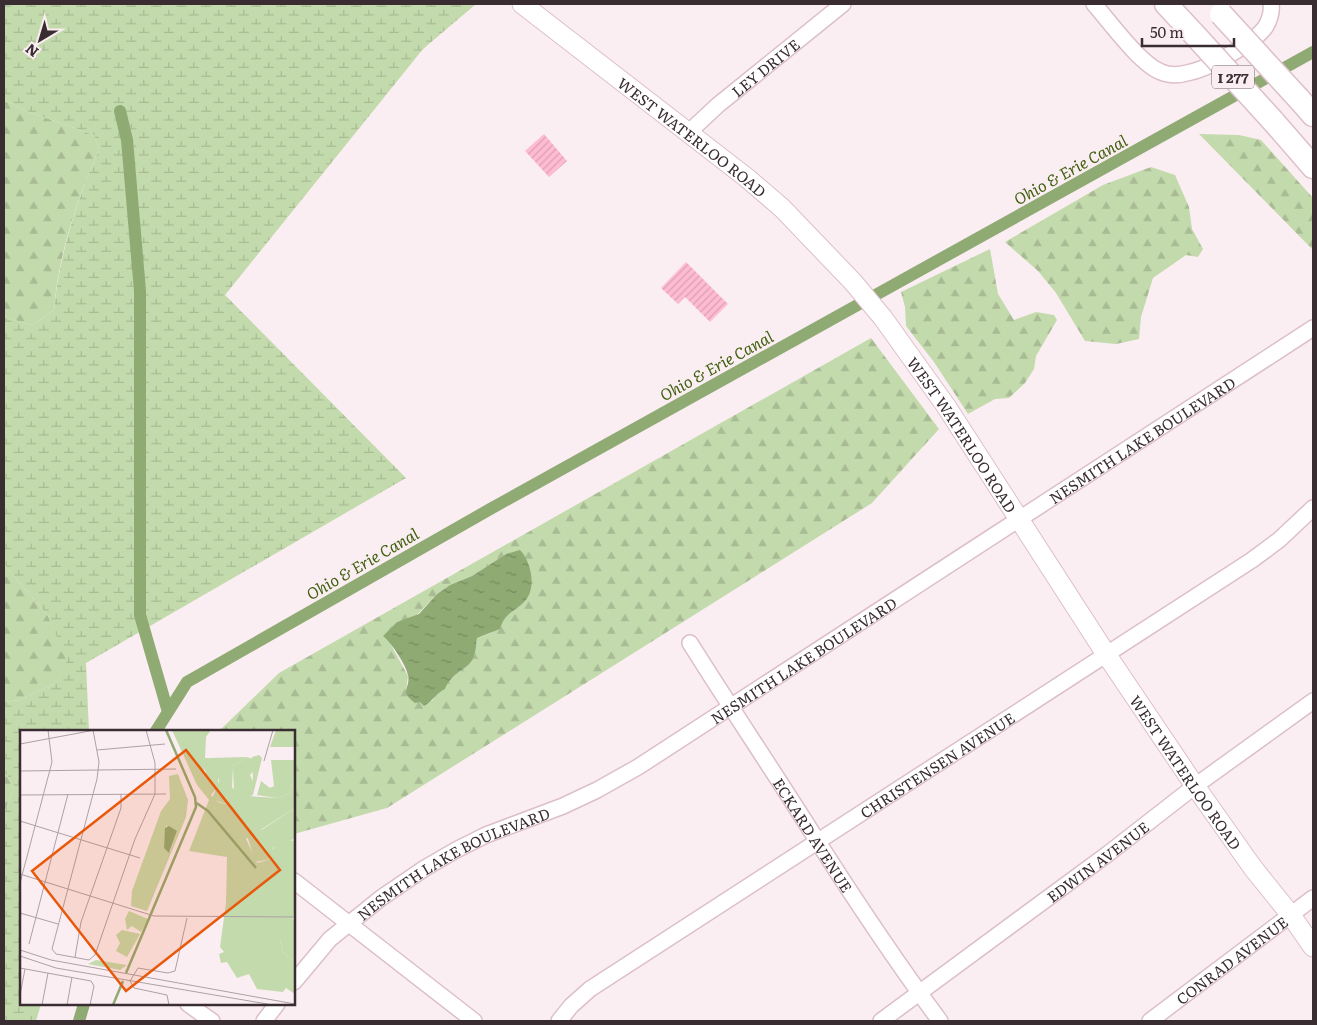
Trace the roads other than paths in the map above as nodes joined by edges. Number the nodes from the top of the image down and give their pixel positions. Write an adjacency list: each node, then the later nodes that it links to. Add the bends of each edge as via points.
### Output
1 (522, 4): 8 (main road, WEST WATERLOO ROAD)
2 (843, 4): 8 (street, LEY DRIVE)
3 (1094, 4): 5 (street, via 1147,63 1169,75 1200,69 1257,36 1270,17)
4 (1166, 4): 9 (highway, I 277, bridge)
5 (1271, 4)
6 (1217, 9): 7 (highway, I 277, bridge)
7 (1306, 107)
8 (689, 132): 12 (main road, WEST WATERLOO ROAD, via 782,208 853,282 946,406)
9 (1313, 167)
10 (1313, 328): 12 (street, NESMITH LAKE BOULEVARD)
11 (1313, 508): 14 (street, CHRISTENSEN AVENUE, via 1252,560)
12 (1019, 519): 14 (main road, WEST WATERLOO ROAD); 16 (street, NESMITH LAKE BOULEVARD)
13 (690, 644): 16 (street, ECKARD AVENUE)
14 (1106, 654): 17 (main road, WEST WATERLOO ROAD); 18 (street, CHRISTENSEN AVENUE)
15 (1313, 701): 17 (street, EDWIN AVENUE)
16 (730, 707): 18 (street, ECKARD AVENUE); 22 (street, NESMITH LAKE BOULEVARD, via 597,790 456,850)
17 (1195, 786): 21 (main road, WEST WATERLOO ROAD); 25 (street, EDWIN AVENUE)
18 (818, 841): 25 (street, ECKARD AVENUE); 31 (street, CHRISTENSEN AVENUE, via 590,989)
19 (295, 882): 22 (street)
20 (1313, 898): 21 (street, CONRAD AVENUE)
21 (1290, 914): 23 (main road, WEST WATERLOO ROAD); 34 (street, CONRAD AVENUE)
22 (348, 923): 24 (street, NESMITH LAKE BOULEVARD); 30 (street)
23 (1313, 947)
24 (295, 981)
25 (919, 992): 32 (street, EDWIN AVENUE); 33 (street, ECKARD AVENUE)
26 (189, 1005): 28 (street)
27 (276, 1005): 29 (street)
28 (212, 1021)
29 (264, 1021)
30 (474, 1021)
31 (559, 1021)
32 (881, 1021)
33 (940, 1021)
34 (1150, 1021)

